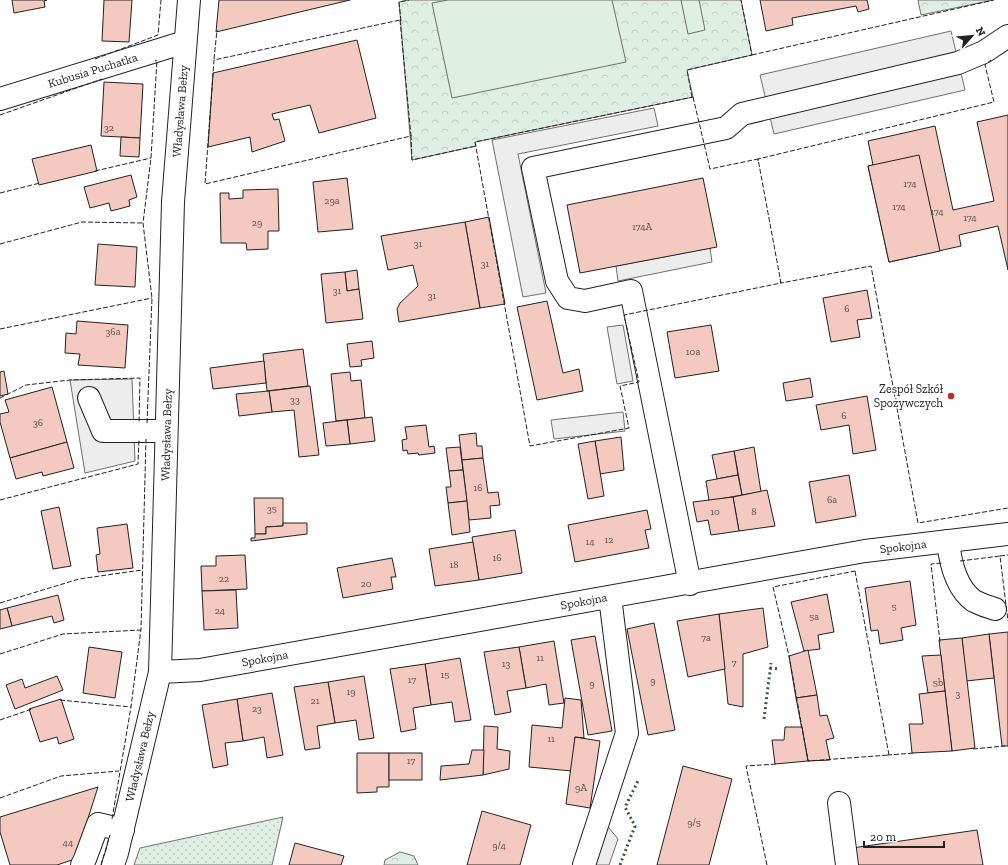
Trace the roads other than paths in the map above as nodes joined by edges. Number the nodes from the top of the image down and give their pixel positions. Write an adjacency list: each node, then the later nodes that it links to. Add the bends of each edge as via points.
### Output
1 (189, 0): 3 (street, Władysława Bełzy)
2 (1008, 36): 9 (street, via 984,52 958,63 742,114 726,128 533,168 557,281 568,298 584,301 631,291)
3 (185, 42): 4 (street, Kubusia Puchatka); 6 (street, Władysława Bełzy, via 173,202)
4 (0, 99)
5 (89, 398): 6 (street, via 103,431)
6 (166, 431): 12 (street, Władysława Bełzy)
7 (1008, 534): 8 (street, Spokojna)
8 (948, 541): 9 (street, Spokojna, via 865,551); 11 (street, via 950,558 960,584 973,600)
9 (690, 584): 10 (street, Spokojna)
10 (610, 597): 12 (street, Spokojna, via 200,670); 17 (street, via 627,733)
11 (994, 609)
12 (160, 672): 14 (street, Władysława Bełzy)
13 (839, 803): 18 (street)
14 (123, 830): 15 (street, via 98,824); 16 (street, Władysława Bełzy)
15 (82, 865)
16 (113, 865)
17 (584, 865)
18 (847, 865)

